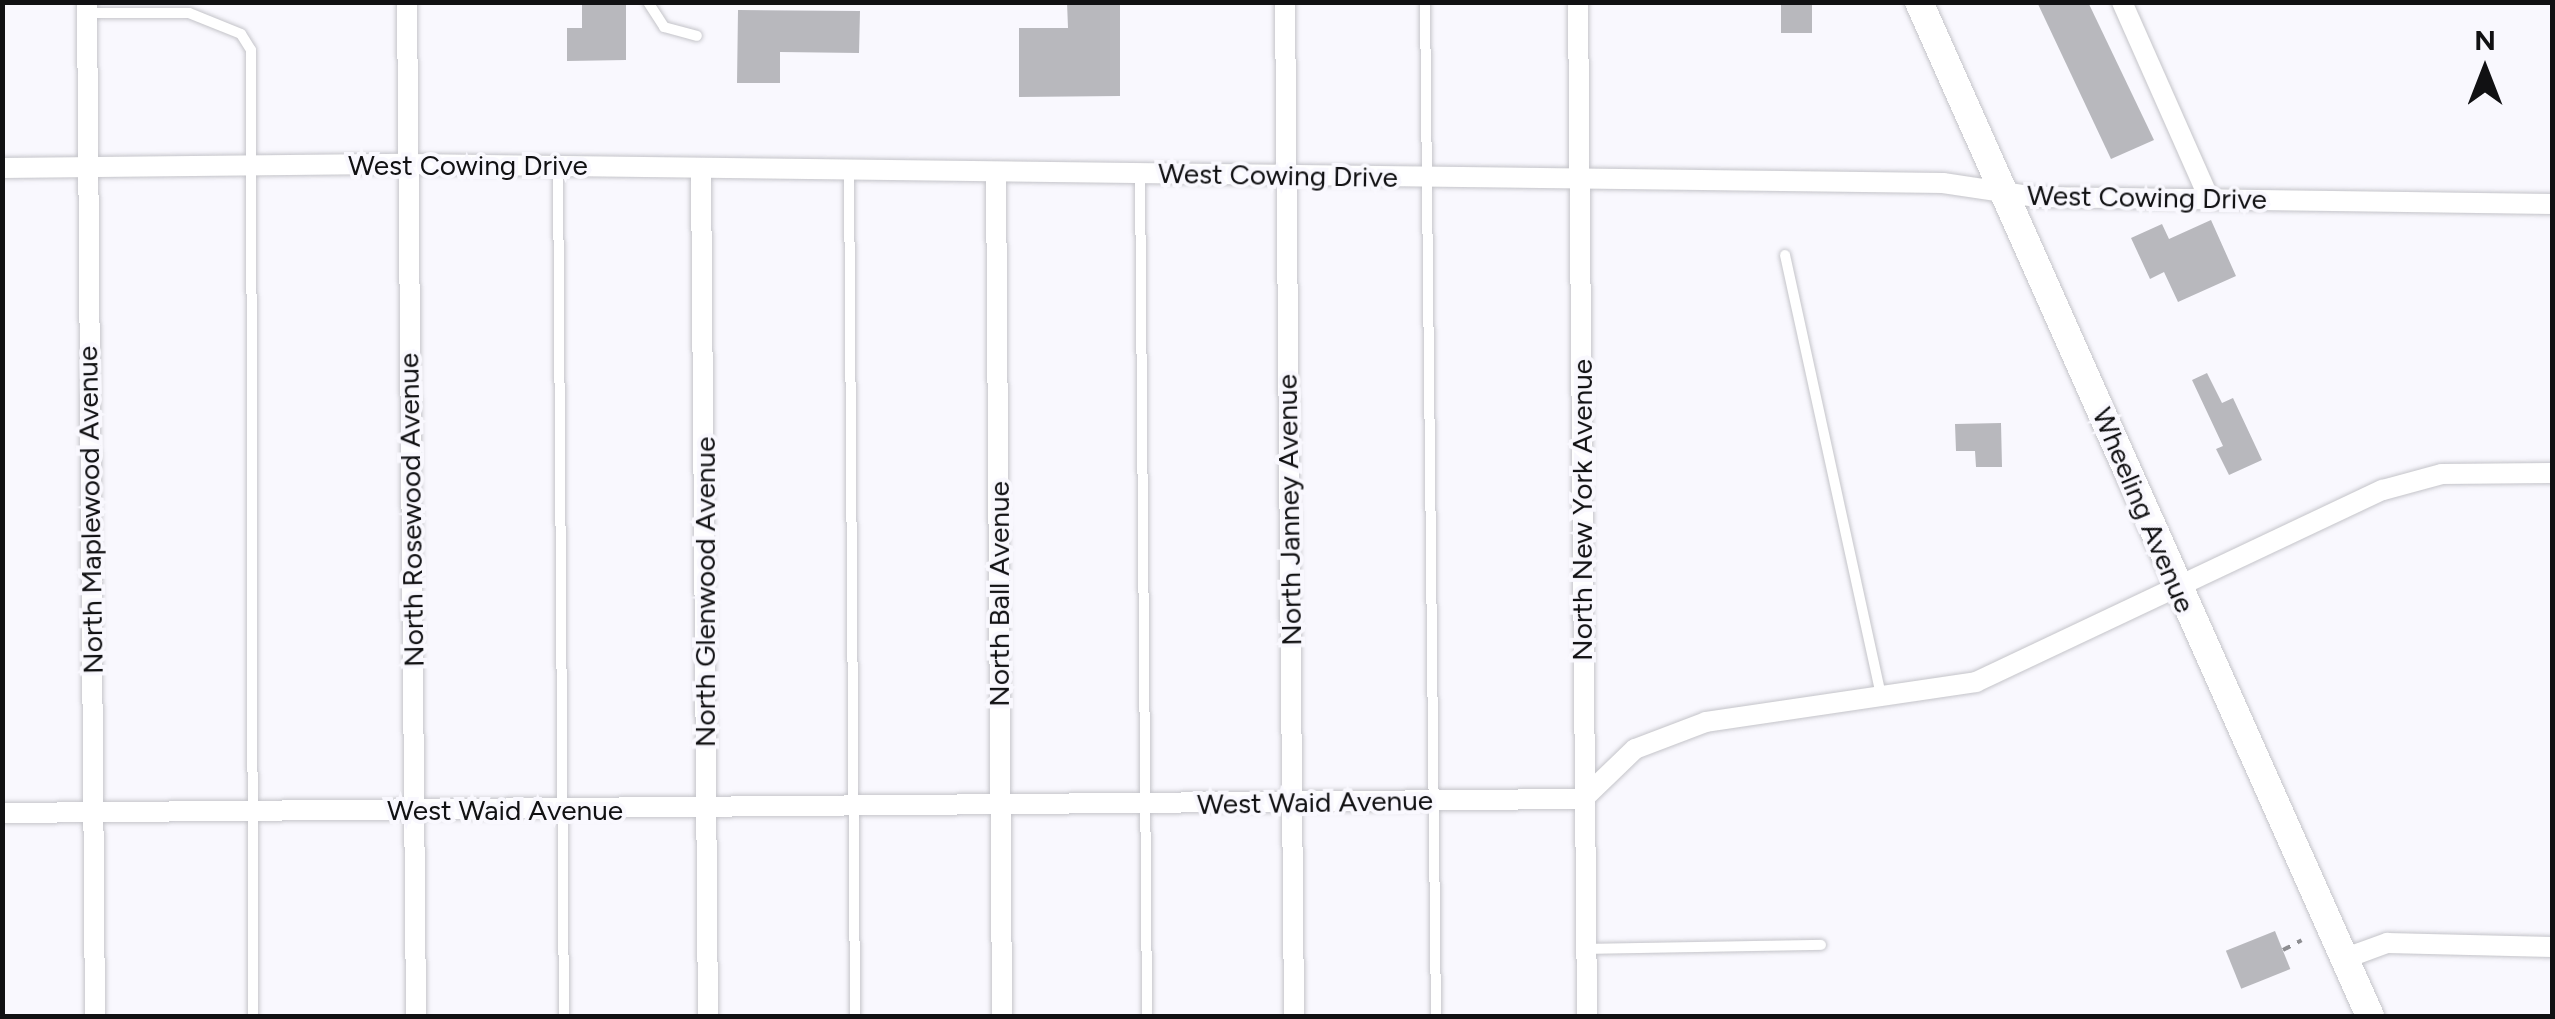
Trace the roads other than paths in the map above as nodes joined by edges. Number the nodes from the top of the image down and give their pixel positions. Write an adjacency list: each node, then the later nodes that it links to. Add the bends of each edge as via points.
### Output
1 (407, 2): 10 (street, North Rosewood Avenue)
2 (648, 2): 9 (lane, via 664,27)
3 (1284, 2): 19 (street, North Janney Avenue)
4 (1425, 2): 20 (lane)
5 (1578, 2): 21 (street, North New York Avenue)
6 (1919, 2): 22 (main road, Wheeling Avenue)
7 (2122, 2): 23 (street)
8 (86, 8): 11 (lane, via 189,13 240,34 251,50); 13 (street, North Maplewood Avenue)
9 (697, 36)
10 (408, 164): 11 (street, West Cowing Drive); 12 (street, West Cowing Drive); 37 (street, North Rosewood Avenue)
11 (253, 165): 13 (street, West Cowing Drive); 39 (lane)
12 (558, 166): 15 (street, West Cowing Drive); 35 (lane)
13 (87, 167): 14 (street, West Cowing Drive); 38 (street, North Maplewood Avenue)
14 (2, 168)
15 (701, 168): 16 (street, West Cowing Drive); 36 (street, North Glenwood Avenue)
16 (849, 170): 17 (street, West Cowing Drive); 34 (lane)
17 (996, 172): 18 (street, West Cowing Drive); 32 (street, North Ball Avenue)
18 (1140, 174): 19 (street, West Cowing Drive); 33 (lane)
19 (1285, 175): 20 (street, West Cowing Drive); 31 (street, North Janney Avenue)
20 (1428, 176): 21 (street, West Cowing Drive); 30 (lane)
21 (1580, 178): 22 (street, West Cowing Drive, via 1943,182); 29 (street, North New York Avenue)
22 (2004, 195): 23 (street, West Cowing Drive); 27 (main road, Wheeling Avenue)
23 (2209, 198): 24 (street, West Cowing Drive)
24 (2552, 204)
25 (1786, 255): 28 (lane)
26 (2552, 473): 27 (street, via 2422,478)
27 (2176, 585): 28 (street, via 1976,682); 44 (main road, Wheeling Avenue)
28 (1881, 698): 29 (street, via 1744,715 1658,736 1616,761)
29 (1584, 798): 30 (street, West Waid Avenue); 43 (street, North New York Avenue)
30 (1432, 801): 31 (street, West Waid Avenue); 54 (lane)
31 (1292, 803): 33 (street, West Waid Avenue); 53 (street, North Janney Avenue)
32 (1000, 804): 33 (street, West Waid Avenue); 34 (street, West Waid Avenue); 51 (street, North Ball Avenue)
33 (1144, 804): 52 (lane)
34 (853, 807): 36 (street, West Waid Avenue); 50 (lane)
35 (564, 808): 36 (street, West Waid Avenue); 37 (street, West Waid Avenue); 48 (lane)
36 (706, 809): 49 (street, North Glenwood Avenue)
37 (414, 810): 39 (street, West Waid Avenue); 47 (street, North Rosewood Avenue)
38 (93, 811): 39 (street, West Waid Avenue); 40 (street, West Waid Avenue); 45 (street, North Maplewood Avenue)
39 (251, 811): 46 (lane)
40 (2, 813)
41 (1821, 946): 43 (lane)
42 (2552, 947): 44 (street, via 2387,944)
43 (1586, 949): 55 (street, North New York Avenue)
44 (2346, 958): 56 (main road, Wheeling Avenue)
45 (95, 1016)
46 (253, 1016)
47 (416, 1016)
48 (564, 1016)
49 (708, 1016)
50 (856, 1016)
51 (1002, 1016)
52 (1147, 1016)
53 (1294, 1016)
54 (1436, 1016)
55 (1587, 1016)
56 (2370, 1016)

